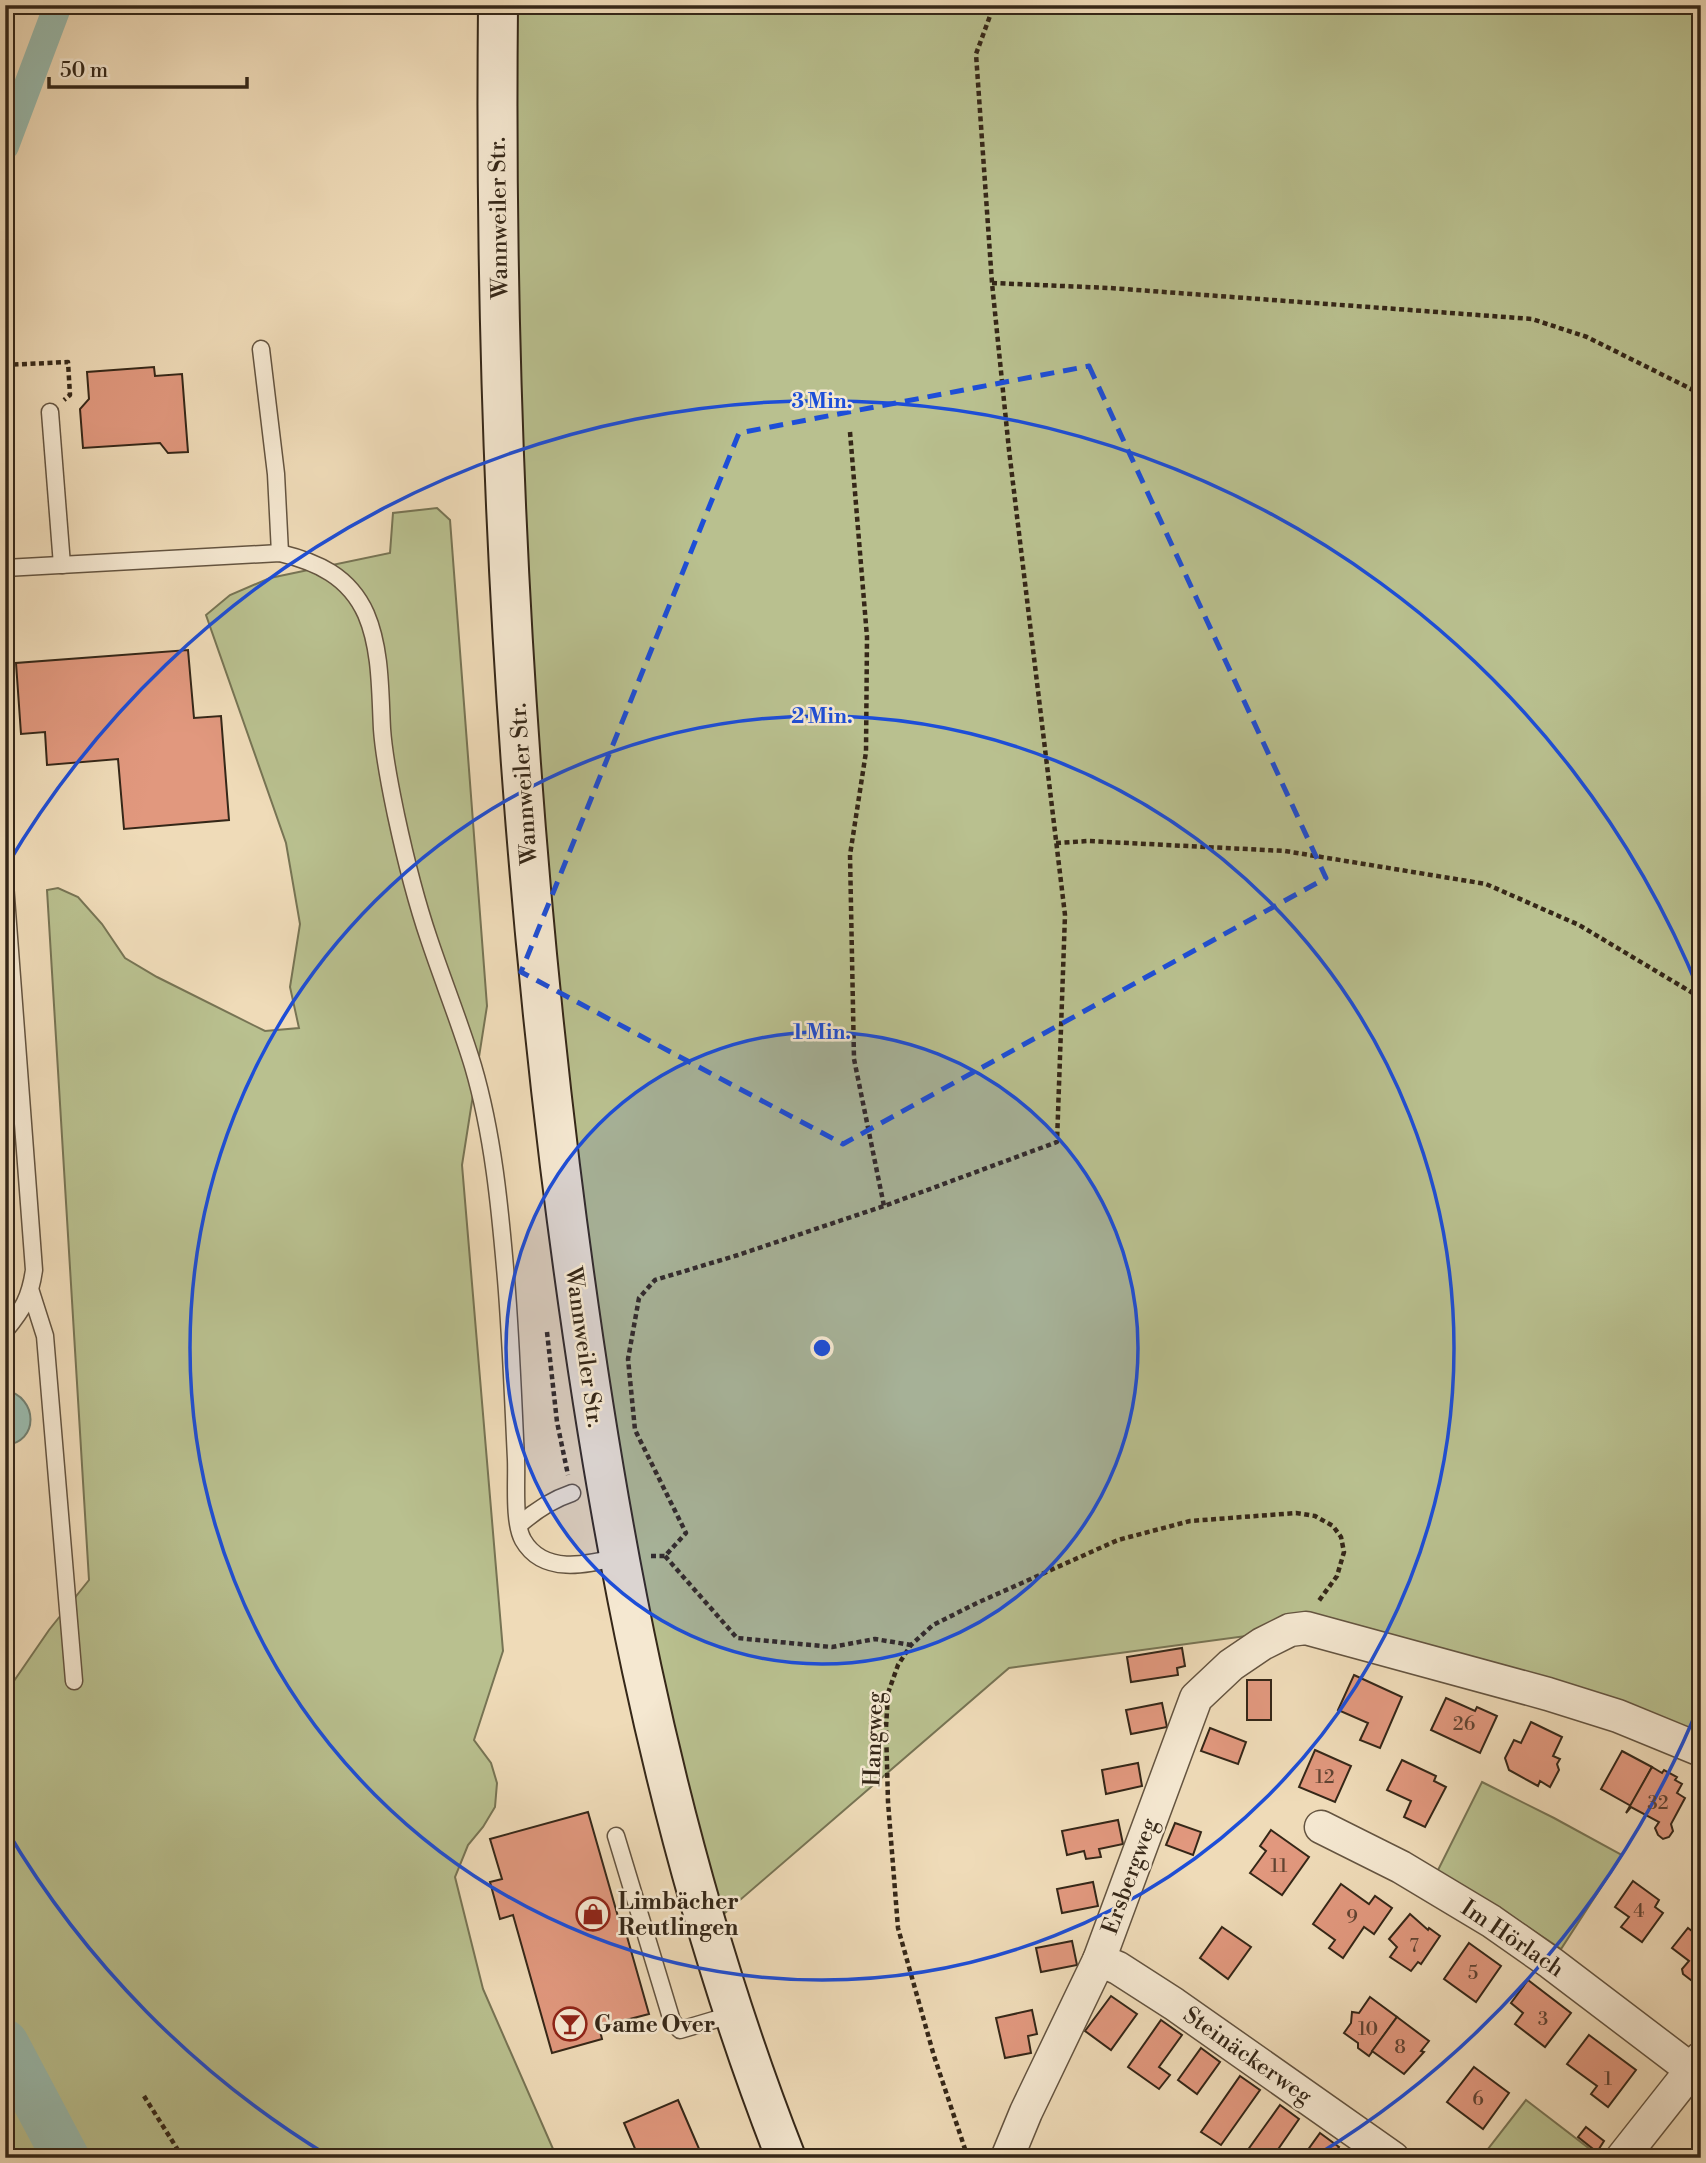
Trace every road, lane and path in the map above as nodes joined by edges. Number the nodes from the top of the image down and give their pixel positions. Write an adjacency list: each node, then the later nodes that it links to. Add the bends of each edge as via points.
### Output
1 (498, 5): 23 (main road, Wannweiler Str., via 502,435 526,828 568,1231)
2 (994, 5): 3 (path, via 976,54)
3 (992, 283): 6 (path, via 1532,319 1587,337); 12 (path)
4 (261, 349): 9 (lane)
5 (5, 365): 7 (path, via 68,362 70,395)
6 (1701, 394)
7 (50, 412): 10 (lane)
8 (850, 432): 17 (path, via 867,637 866,752 850,855 854,1059)
9 (280, 553): 10 (lane); 21 (lane, via 307,559 333,573 354,591 367,615 381,689 386,765 409,869 472,1066 492,1161 506,1281)
10 (62, 565): 11 (lane)
11 (5, 568)
12 (1056, 843): 14 (path, via 1284,851 1486,884 1579,925); 17 (path, via 1065,915 1057,1142)
13 (5, 884): 15 (lane)
14 (1701, 998)
15 (22, 1129): 16 (lane); 18 (lane, via 34,1270)
16 (5, 1131)
17 (884, 1206): 22 (path, via 655,1280 639,1298 628,1359 635,1430 686,1533)
18 (31, 1292): 19 (lane); 26 (lane, via 46,1336)
19 (5, 1331)
20 (572, 1493): 21 (lane, via 537,1509)
21 (519, 1525): 23 (lane, via 523,1540 548,1563 587,1565)
22 (665, 1556): 23 (path); 25 (path, via 737,1638 832,1647 875,1639)
23 (618, 1557): 31 (main road, Wannweiler Str., via 656,1742)
24 (1290, 1630): 25 (path, Hangweg, via 1337,1576 1344,1552 1334,1526 1296,1513 1190,1521 1118,1540 933,1625); 27 (street, via 1306,1628 1548,1694); 30 (street, Ersbergweg, via 1231,1665 1196,1698)
25 (911, 1645): 36 (path, Hangweg, via 888,1693 886,1728 898,1928)
26 (74, 1681)
27 (1701, 1750)
28 (1321, 1827): 32 (street, Im Hörlach, via 1401,1867 1491,1921)
29 (616, 1836): 31 (lane, via 672,2021 680,2030)
30 (1099, 1960): 37 (street, Ersbergweg); 38 (street, Steinäckerweg, via 1184,2010)
31 (734, 2014): 35 (main road, Wannweiler Str.)
32 (1697, 2069): 39 (street)
33 (144, 2096): 34 (path)
34 (183, 2158)
35 (786, 2158)
36 (968, 2158)
37 (1007, 2158)
38 (1392, 2158)
39 (1622, 2158)

